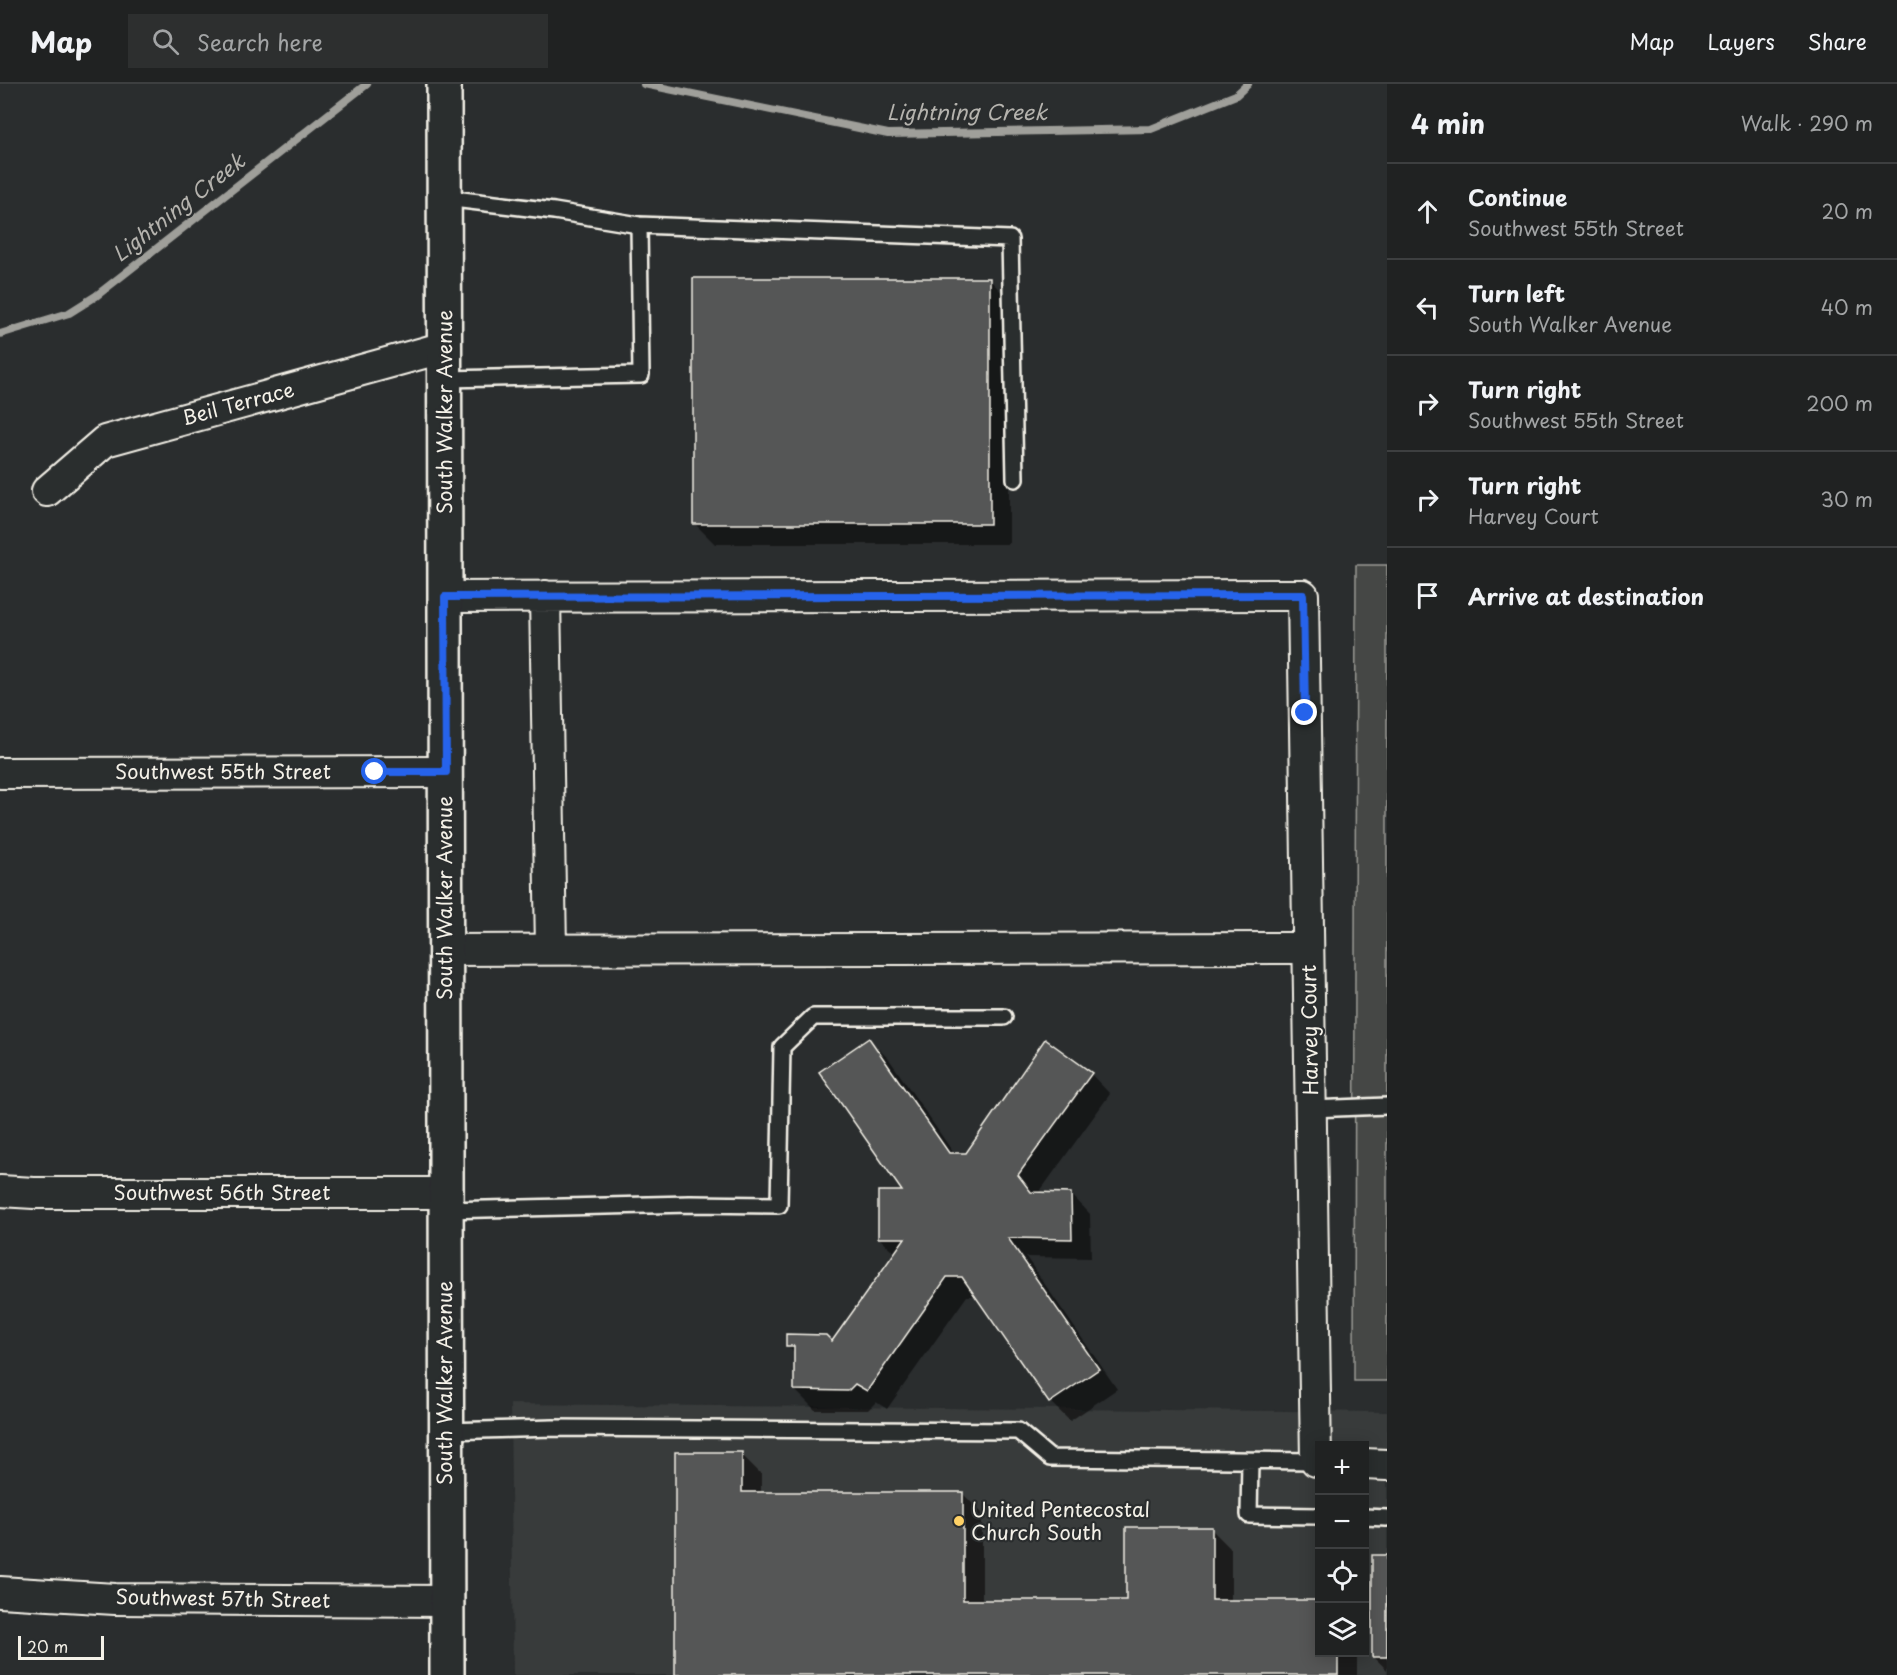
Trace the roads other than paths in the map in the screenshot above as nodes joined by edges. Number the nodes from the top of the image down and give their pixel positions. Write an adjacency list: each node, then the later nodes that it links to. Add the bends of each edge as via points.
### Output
1 (444, 84): 2 (main road, South Walker Avenue)
2 (445, 198): 3 (lane); 4 (main road, South Walker Avenue)
3 (639, 225): 4 (lane, via 641,375); 5 (lane, via 1010,239)
4 (445, 363): 6 (street, Beil Terrace, via 105,441); 8 (main road, South Walker Avenue)
5 (1015, 479)
6 (46, 491)
7 (545, 596): 8 (street); 11 (street, Harvey Court, via 1303,595); 12 (street)
8 (445, 597): 9 (main road, South Walker Avenue)
9 (446, 772): 10 (street, Southwest 55th Street); 13 (main road, South Walker Avenue)
10 (0, 773)
11 (1308, 948): 12 (street); 16 (street, Harvey Court)
12 (551, 949): 13 (street)
13 (445, 950): 18 (main road, South Walker Avenue)
14 (1004, 1017): 18 (lane, via 813,1017 782,1047 779,1205)
15 (1387, 1106): 16 (lane)
16 (1311, 1109): 20 (street, Harvey Court)
17 (0, 1191): 18 (street, Southwest 56th Street)
18 (444, 1201): 19 (main road, South Walker Avenue)
19 (446, 1431): 21 (lane, via 1018,1431 1050,1458); 29 (main road, South Walker Avenue)
20 (1318, 1441)
21 (1250, 1461): 22 (lane); 25 (lane, via 1249,1515)
22 (1315, 1462)
23 (1369, 1464): 24 (street)
24 (1387, 1465)
25 (1315, 1516)
26 (1369, 1517): 27 (lane)
27 (1387, 1518)
28 (0, 1592): 29 (street, Southwest 57th Street, via 115,1599)
29 (446, 1601): 30 (main road, South Walker Avenue)
30 (447, 1675)

